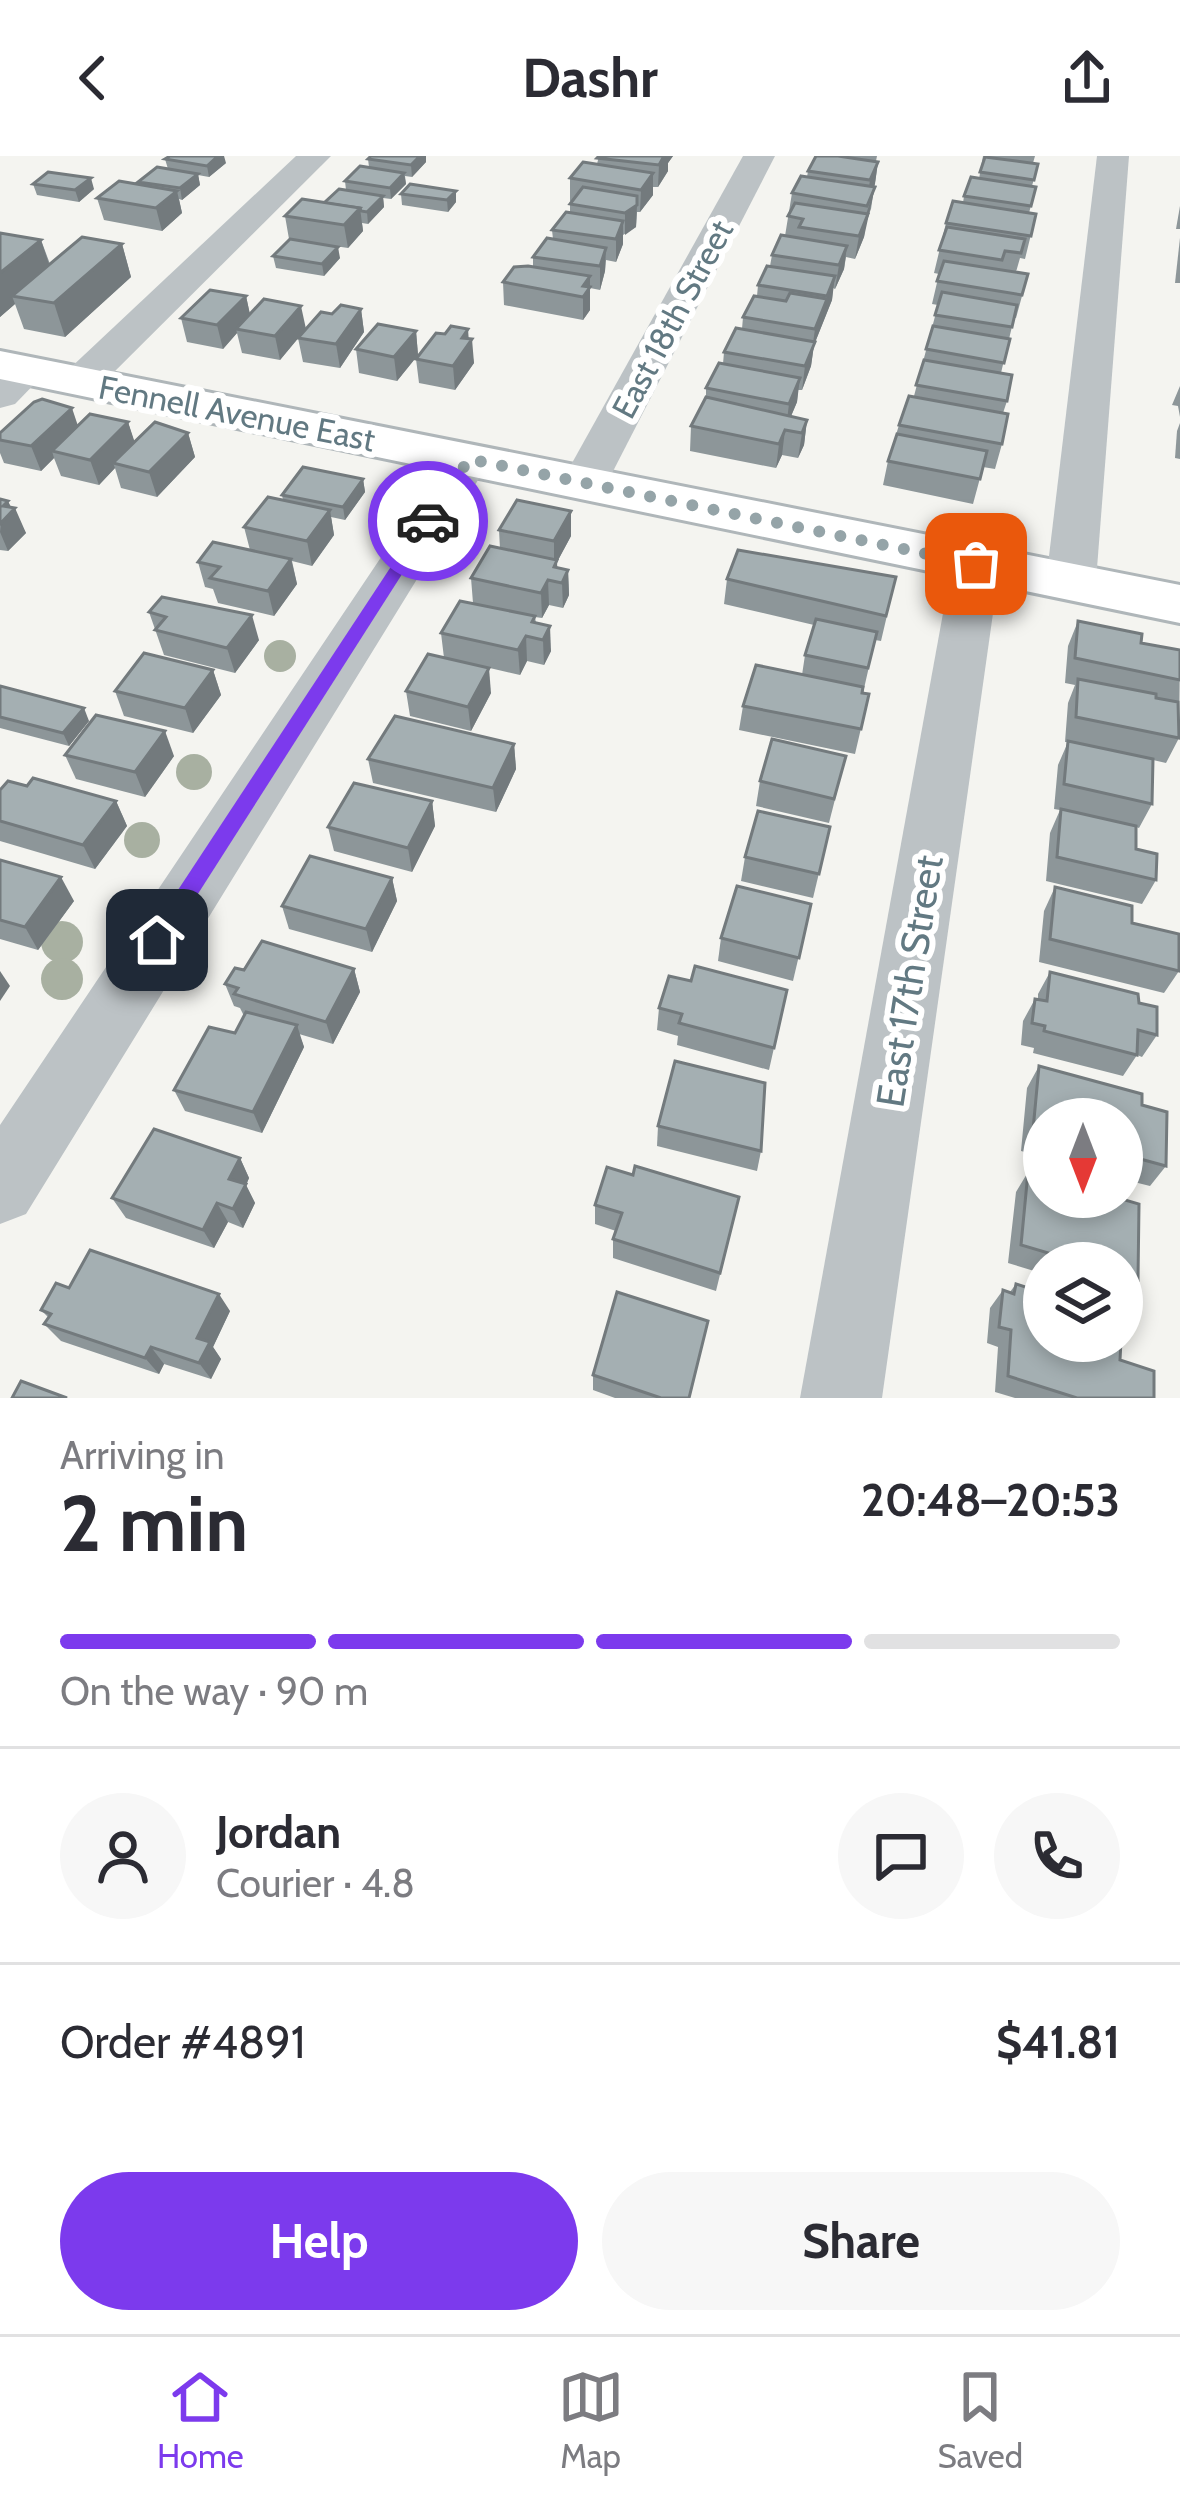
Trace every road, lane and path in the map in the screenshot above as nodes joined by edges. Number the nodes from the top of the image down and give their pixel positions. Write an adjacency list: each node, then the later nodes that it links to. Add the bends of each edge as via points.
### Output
1 (315, 156): 5 (street)
2 (759, 156): 7 (street, East 18th Street)
3 (1113, 156): 9 (street)
4 (9, 377): 5 (main road, Fennell Avenue East)
5 (81, 381): 6 (main road, Fennell Avenue East)
6 (469, 459): 7 (main road, Fennell Avenue East); 11 (street)
7 (585, 482): 8 (main road, Fennell Avenue East)
8 (976, 564): 9 (main road, Fennell Avenue East); 12 (street, East 17th Street)
9 (1071, 581): 10 (main road, Fennell Avenue East)
10 (1180, 604)
11 (0, 1189)
12 (841, 1398)

